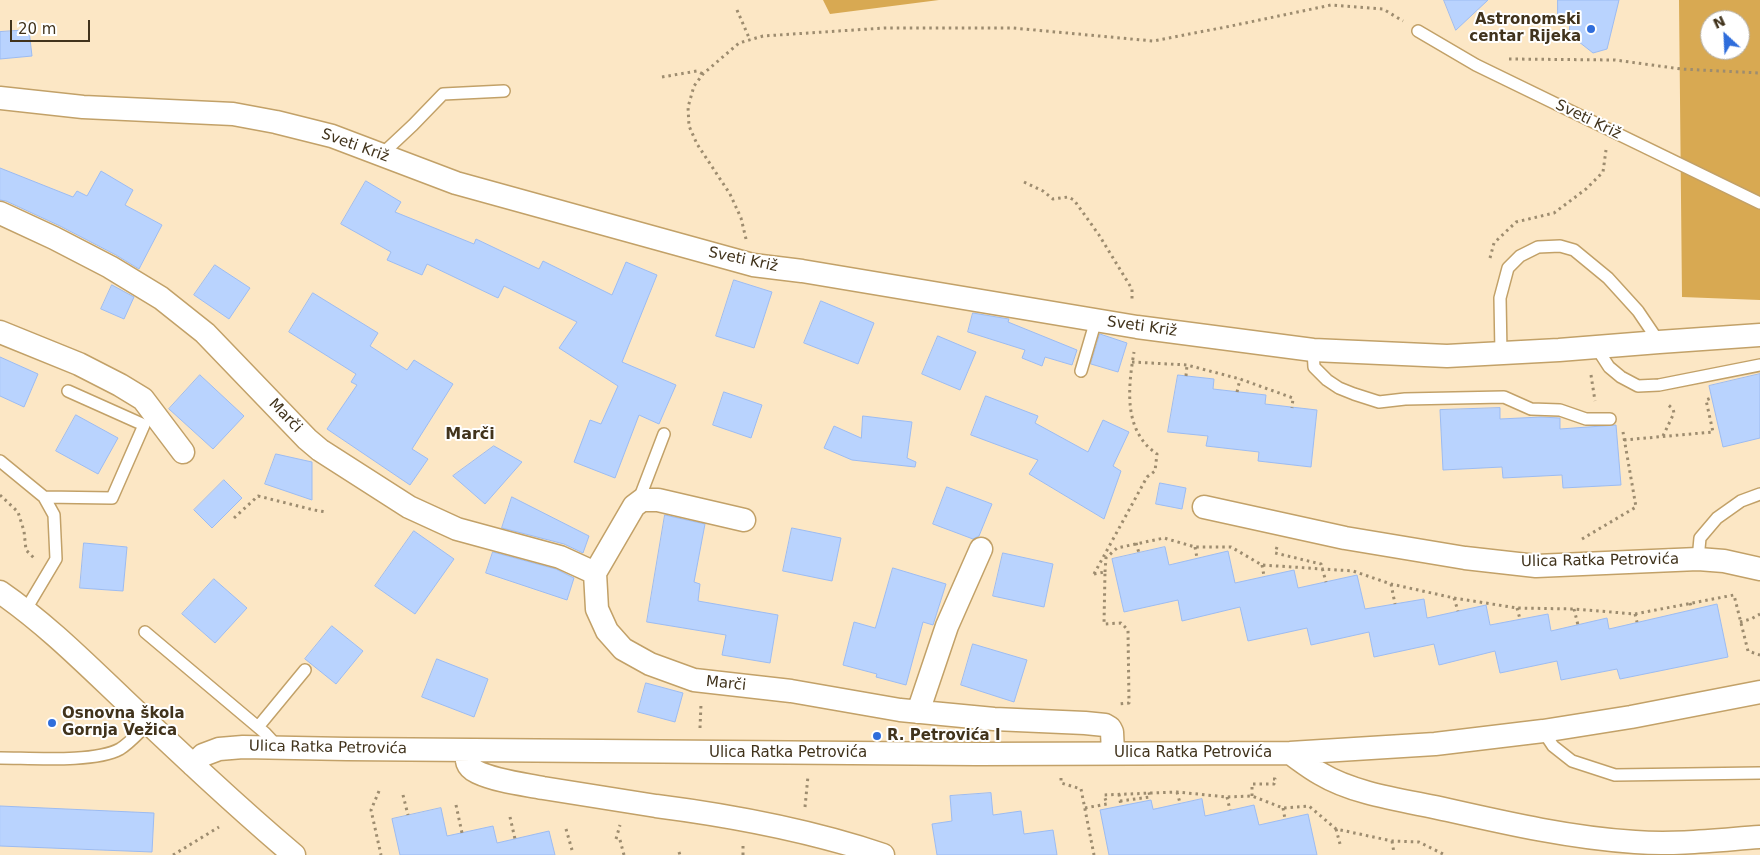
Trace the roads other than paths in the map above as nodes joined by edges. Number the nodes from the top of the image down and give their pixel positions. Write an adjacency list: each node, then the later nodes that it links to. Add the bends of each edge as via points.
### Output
1 (1418, 31): 5 (lane, Sveti Križ, via 1476,65)
2 (504, 91): 4 (lane, via 443,94)
3 (0, 98): 4 (street, Sveti Križ, via 83,107 233,114 332,136)
4 (381, 155): 7 (street, Sveti Križ, via 456,183 753,265)
5 (1760, 203)
6 (0, 213): 29 (street, Marči, via 110,267 160,298 205,333 307,439 409,507 457,530 560,558)
7 (1096, 320): 12 (street, Sveti Križ); 15 (lane)
8 (0, 332): 19 (street, via 79,364 143,399)
9 (1760, 335): 10 (street, Sveti Križ)
10 (1658, 342): 11 (street, Sveti Križ); 13 (lane, via 1608,278 1574,250 1560,246 1538,247 1520,256 1508,268 1500,298)
11 (1596, 347): 13 (street, Sveti Križ); 14 (lane, via 1609,367 1638,386 1659,385)
12 (1313, 350): 13 (street, Sveti Križ, via 1447,356); 17 (lane, via 1314,367 1327,380 1379,402 1504,398 1531,409 1560,410 1586,419)
13 (1500, 353)
14 (1760, 365)
15 (1081, 371)
16 (68, 391): 22 (lane, via 144,425 112,498)
17 (1610, 419)
18 (664, 434): 23 (lane)
19 (183, 452)
20 (0, 461): 22 (lane)
21 (1760, 494): 27 (lane, via 1741,501 1717,518 1700,538)
22 (44, 497): 31 (lane, via 54,515 56,559)
23 (637, 504): 25 (street, via 642,500 658,500); 29 (street)
24 (1204, 507): 27 (street, Ulica Ratka Petrovića, via 1345,538 1536,566)
25 (744, 520)
26 (981, 549): 35 (street, via 947,626)
27 (1698, 559): 28 (street, Ulica Ratka Petrovića)
28 (1760, 569)
29 (595, 573): 35 (street, Marči, via 597,609 607,631 624,649 650,664 702,682 791,691)
30 (0, 592): 31 (street)
31 (25, 610): 36 (street)
32 (144, 632): 37 (lane)
33 (305, 670): 37 (lane)
34 (1760, 692): 38 (street, Ulica Ratka Petrovića)
35 (918, 712): 42 (street, Marči, via 1105,726 1112,732)
36 (148, 723): 43 (lane, via 122,748 109,754 87,758); 44 (street)
37 (258, 727): 39 (lane)
38 (1543, 731): 41 (street, Ulica Ratka Petrovića, via 1435,744); 45 (lane, via 1553,746 1572,761 1615,775)
39 (279, 748): 40 (street, Ulica Ratka Petrovića); 44 (street, Ulica Ratka Petrovića, via 219,749 203,755)
40 (467, 750): 42 (street, Ulica Ratka Petrovića); 48 (street, via 467,764 471,769 488,776 583,795 744,818 814,834)
41 (1290, 752): 42 (street, Ulica Ratka Petrovića); 46 (street, Ulica Ratka Petrovića, via 1321,775 1353,788 1483,818 1596,839 1695,843)
42 (1113, 753)
43 (0, 758)
44 (193, 764): 47 (street)
45 (1760, 773)
46 (1760, 837)
47 (294, 855)
48 (883, 855)

